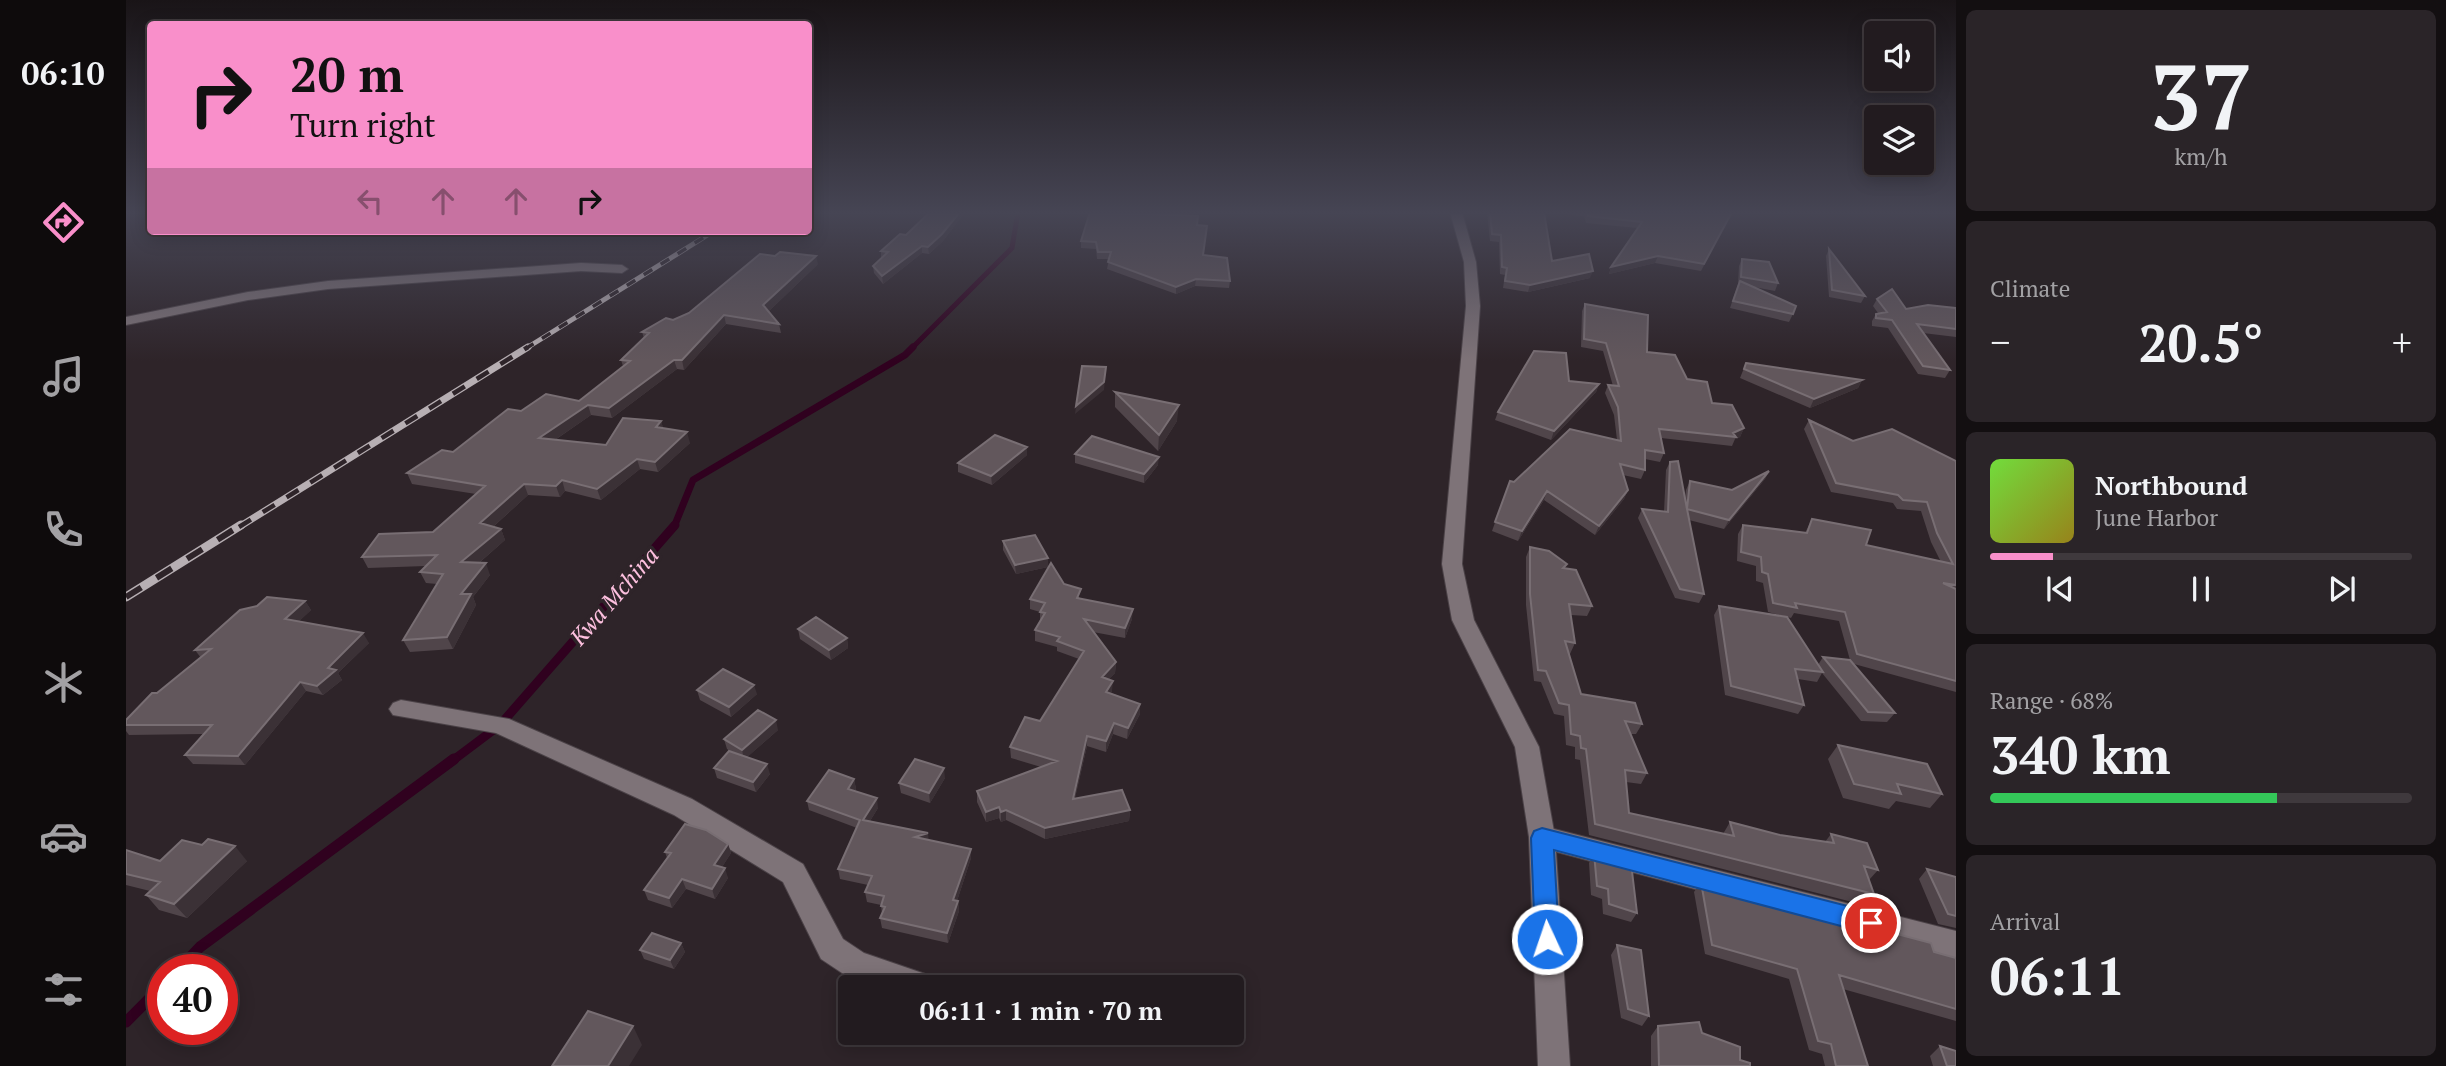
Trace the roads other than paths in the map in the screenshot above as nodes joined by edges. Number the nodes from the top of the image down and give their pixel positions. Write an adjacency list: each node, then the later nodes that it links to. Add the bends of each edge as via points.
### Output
1 (1470, 262): 5 (street, via 1473,306 1452,564 1463,620 1527,747)
2 (622, 269): 3 (street, via 580,267 328,285)
3 (126, 321)
4 (401, 709): 7 (street, via 500,725 683,807 793,873 832,949 856,965)
5 (1542, 838): 6 (street); 8 (street)
6 (1956, 945)
7 (886, 975)
8 (1554, 1066)

